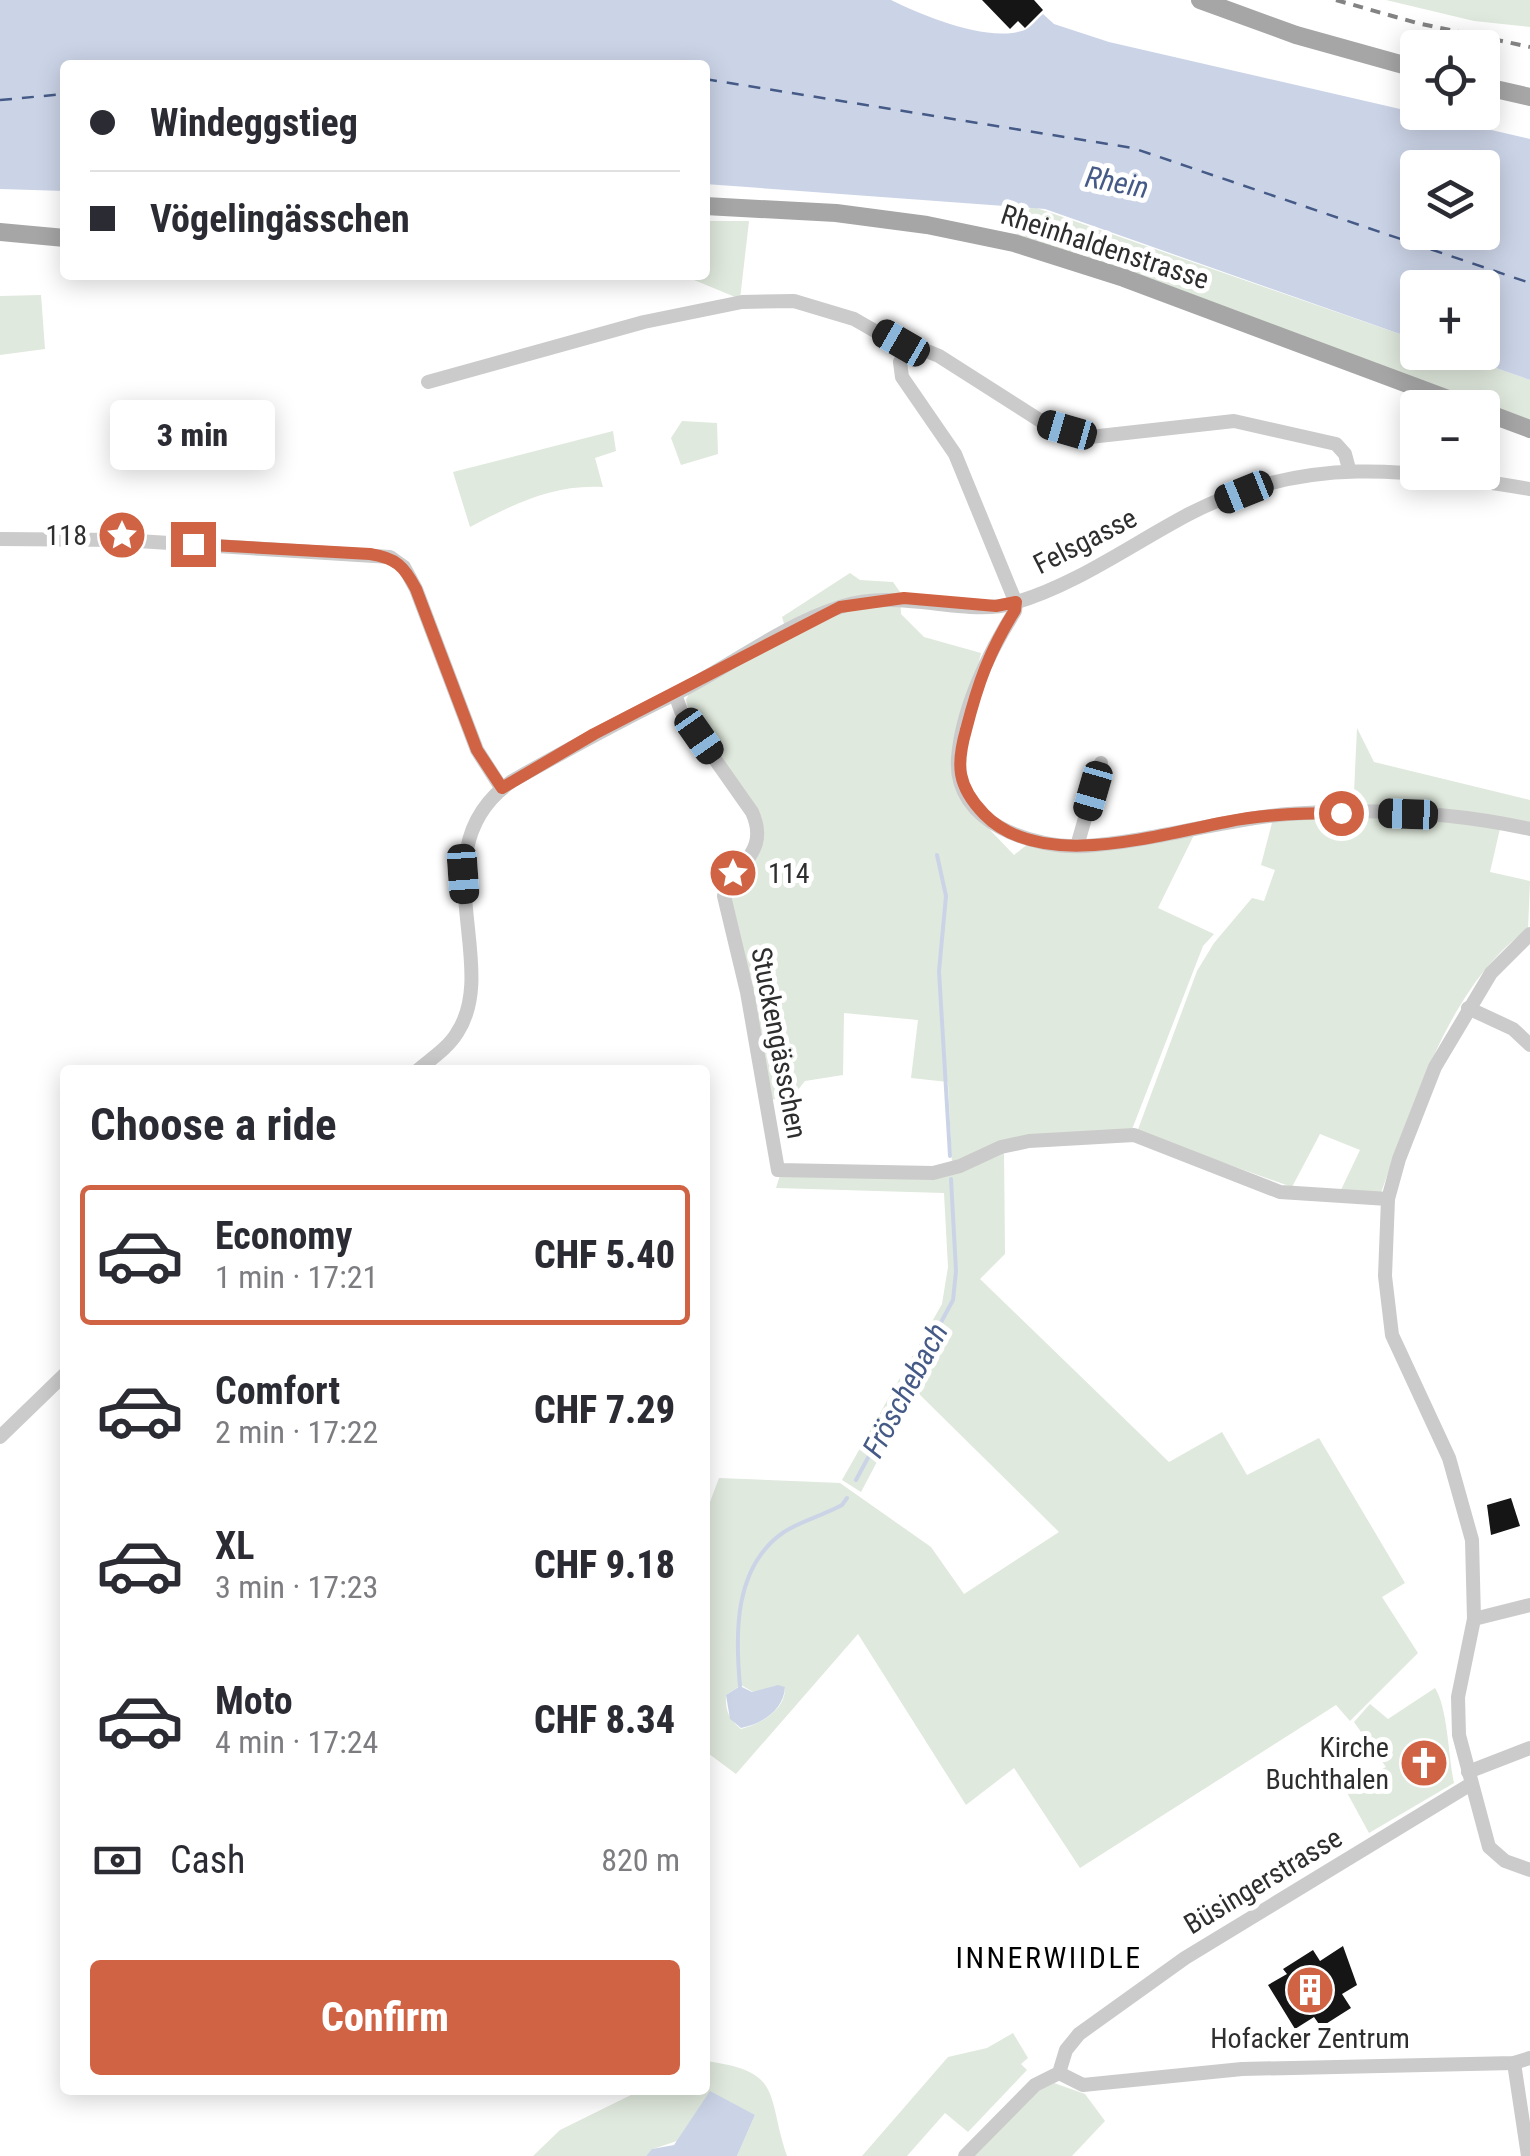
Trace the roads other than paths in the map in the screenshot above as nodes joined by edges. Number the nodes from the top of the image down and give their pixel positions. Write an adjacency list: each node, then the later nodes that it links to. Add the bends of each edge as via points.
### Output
1 (1200, 0): 2 (main road)
2 (1400, 64)
3 (1500, 90): 4 (main road)
4 (1530, 97)
5 (710, 206): 10 (main road, Rheinhaldenstrasse, via 852,215 1014,243)
6 (0, 232): 7 (main road)
7 (60, 238)
8 (908, 350): 9 (street, via 854,319 794,301 742,302); 13 (street, via 939,356 1044,423 1090,437 1234,421 1336,444); 16 (street, via 900,362 902,376 954,454)
9 (428, 382)
10 (1424, 390)
11 (1500, 418): 12 (main road)
12 (1530, 429)
13 (1348, 469): 14 (street, Felsgasse); 16 (street, Felsgasse, via 1300,476 1195,511)
14 (1530, 489)
15 (0, 540): 19 (street, via 122,540 390,558 404,566 416,589 477,750)
16 (1016, 602): 17 (street, Felsgasse, via 904,598 840,607); 21 (street, via 982,669 958,760 962,778 974,803 1011,835)
17 (674, 694): 19 (street, Felsgasse); 26 (street, Stuckengässchen, via 759,828 755,848 724,896 778,1170 932,1173 1030,1141 1134,1135 1280,1192)
18 (1101, 763): 21 (street)
19 (502, 788): 25 (street, via 480,816 463,874 470,980 461,1026)
20 (1530, 829): 21 (street, via 1460,817 1318,813)
21 (1077, 846)
22 (1530, 934): 23 (street)
23 (1468, 1008): 24 (street); 26 (street, via 1435,1066)
24 (1530, 1044)
25 (424, 1065)
26 (1388, 1199): 30 (street, via 1384,1276 1392,1335 1449,1458 1472,1540)
27 (60, 1379): 28 (street)
28 (0, 1437)
29 (1530, 1605): 30 (street)
30 (1474, 1619): 32 (street, via 1457,1704)
31 (1530, 1748): 32 (street, Büsingerstrasse)
32 (1470, 1778): 33 (street, via 1490,1847 1499,1858); 36 (street, Büsingerstrasse, via 1079,2034)
33 (1530, 1870)
34 (1530, 2058): 35 (street)
35 (1514, 2063): 36 (street, via 1242,2069 1083,2085); 38 (street)
36 (1059, 2073): 37 (street, Büsingerstrasse, via 1035,2085)
37 (965, 2156)
38 (1528, 2156)

